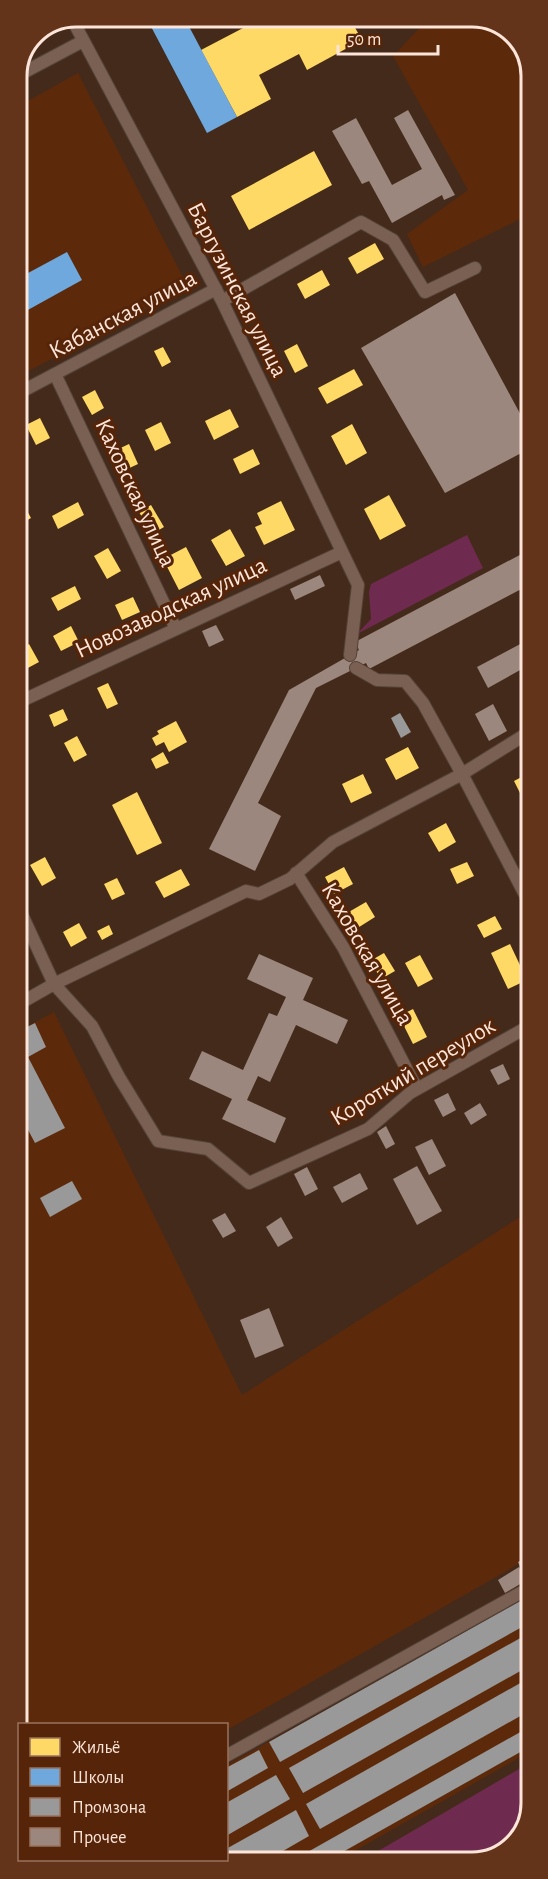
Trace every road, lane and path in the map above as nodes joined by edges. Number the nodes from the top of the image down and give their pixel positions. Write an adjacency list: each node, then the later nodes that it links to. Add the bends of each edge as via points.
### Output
1 (76, 27): 2 (street, Баргузинская улица)
2 (83, 41): 3 (street); 5 (street, Баргузинская улица)
3 (28, 70)
4 (475, 268): 5 (street, Кабанская улица, via 425,292 393,240 361,222)
5 (219, 295): 6 (street, Кабанская улица); 8 (street, Баргузинская улица)
6 (56, 374): 7 (street, Кабанская улица); 9 (street, Каховская улица)
7 (27, 389)
8 (342, 552): 9 (street, Новозаводская улица); 10 (street, Баргузинская улица, via 358,585)
9 (176, 629): 12 (street, Новозаводская улица)
10 (350, 656)
11 (356, 669): 14 (street, via 377,680 405,681 423,703)
12 (27, 698)
13 (521, 737): 14 (street)
14 (462, 774): 15 (street, via 333,842); 16 (street)
15 (296, 873): 18 (street, via 259,894 246,891); 21 (street, Каховская улица, via 343,946)
16 (521, 887)
17 (27, 926): 18 (street)
18 (54, 984): 19 (street); 21 (street, Короткий переулок, via 92,1026 158,1141 208,1149 249,1183 368,1129)
19 (27, 999)
20 (521, 1031): 21 (street, Короткий переулок)
21 (417, 1089)
22 (521, 1593): 23 (street)
23 (228, 1755)

